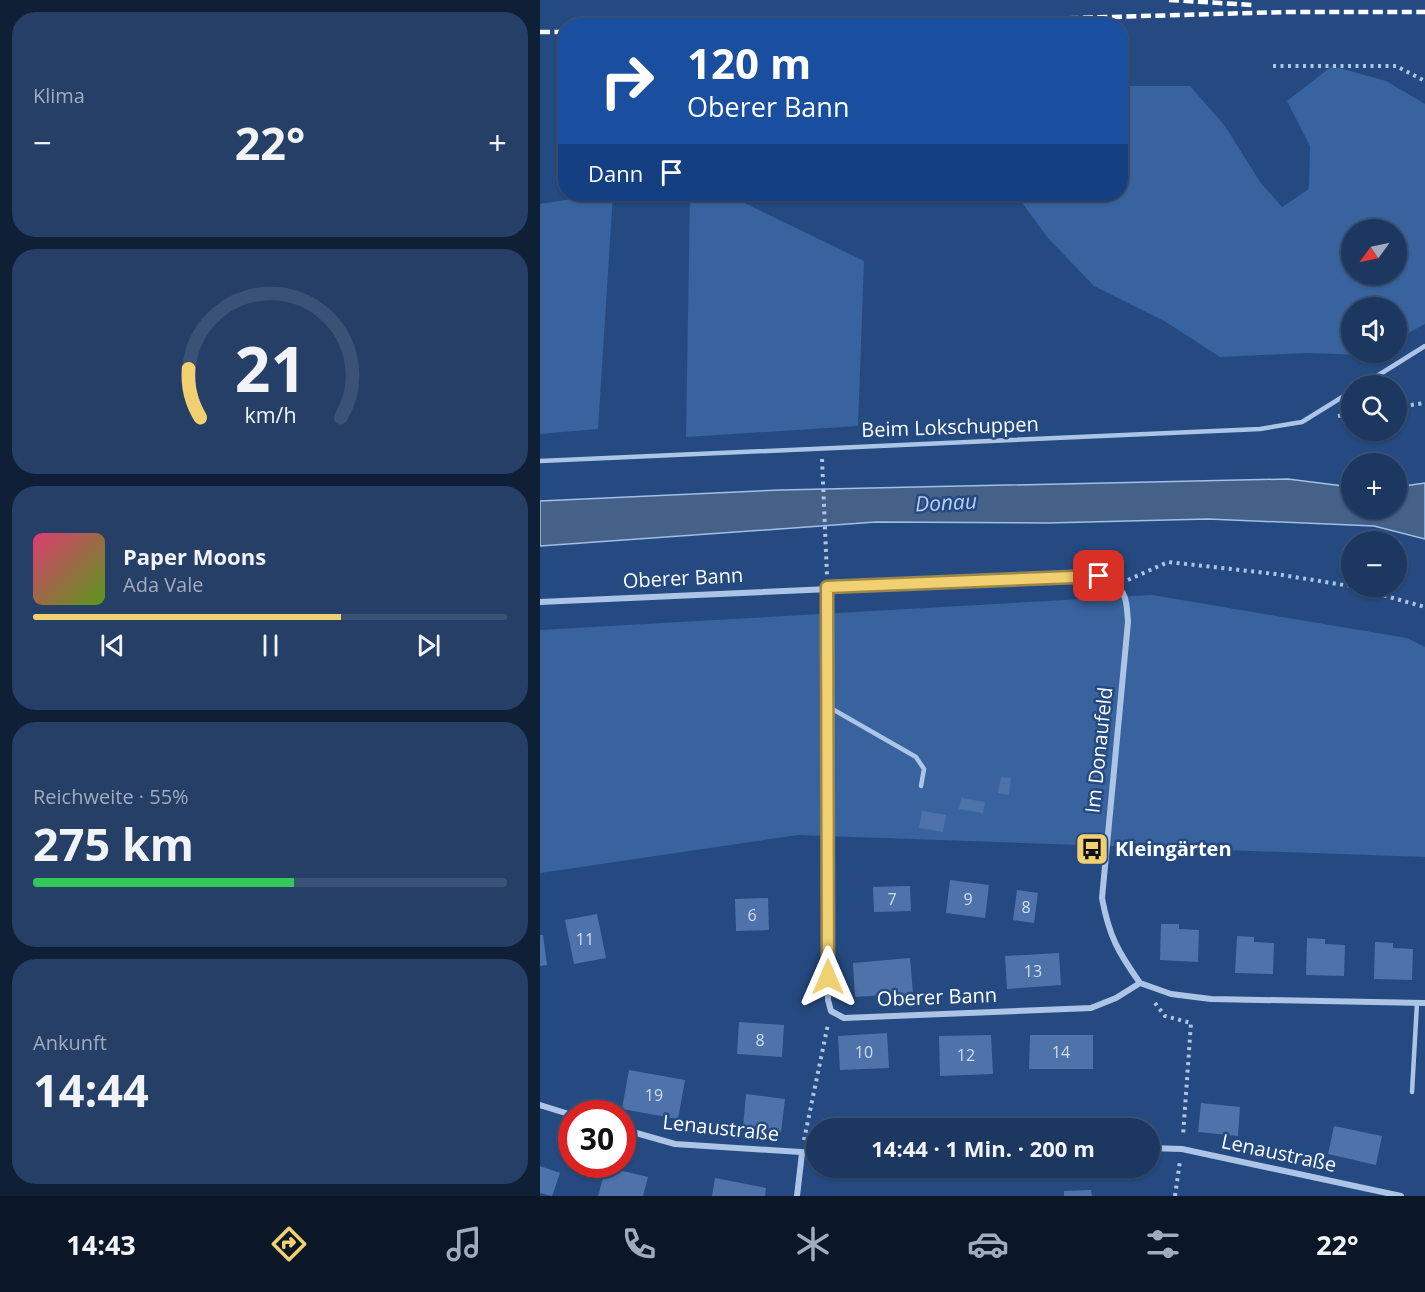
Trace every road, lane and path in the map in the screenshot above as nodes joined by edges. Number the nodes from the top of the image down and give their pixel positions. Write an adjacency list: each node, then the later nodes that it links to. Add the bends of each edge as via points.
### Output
1 (1273, 66): 2 (path, via 1396,66)
2 (1425, 81)
3 (1425, 346): 4 (lane)
4 (1379, 375)
5 (1341, 398): 9 (lane, Beim Lokschuppen, via 1302,422 1260,429)
6 (1425, 403): 7 (path)
7 (1407, 405)
8 (822, 455): 10 (path)
9 (540, 461)
10 (825, 555)
11 (1118, 584): 12 (street, Oberer Bann, via 1099,576); 14 (path, via 1168,562 1350,586); 17 (street, Im Donaufeld, via 1126,598 1128,622 1101,898 1108,930)
12 (827, 587): 13 (street, Oberer Bann); 15 (street)
13 (540, 602)
14 (1425, 607)
15 (827, 706): 16 (lane, via 916,757 924,769); 20 (street)
16 (921, 786)
17 (1140, 983): 18 (street, via 1171,994 1211,999); 20 (street, Oberer Bann, via 1116,999 1091,1008 844,1018); 26 (path, via 1165,1016 1191,1023)
18 (1417, 1003): 19 (street); 21 (lane)
19 (1425, 1003)
20 (831, 1011): 27 (path)
21 (1412, 1092)
22 (540, 1105): 23 (street)
23 (558, 1111)
24 (636, 1133): 27 (street, Lenaustraße, via 675,1144)
25 (1160, 1148): 26 (street, Lenaustraße)
26 (1182, 1149): 30 (path); 31 (street, Lenaustraße)
27 (802, 1153): 28 (street, Lenaustraße); 29 (street)
28 (806, 1153)
29 (797, 1196)
30 (1175, 1196)
31 (1401, 1196)

